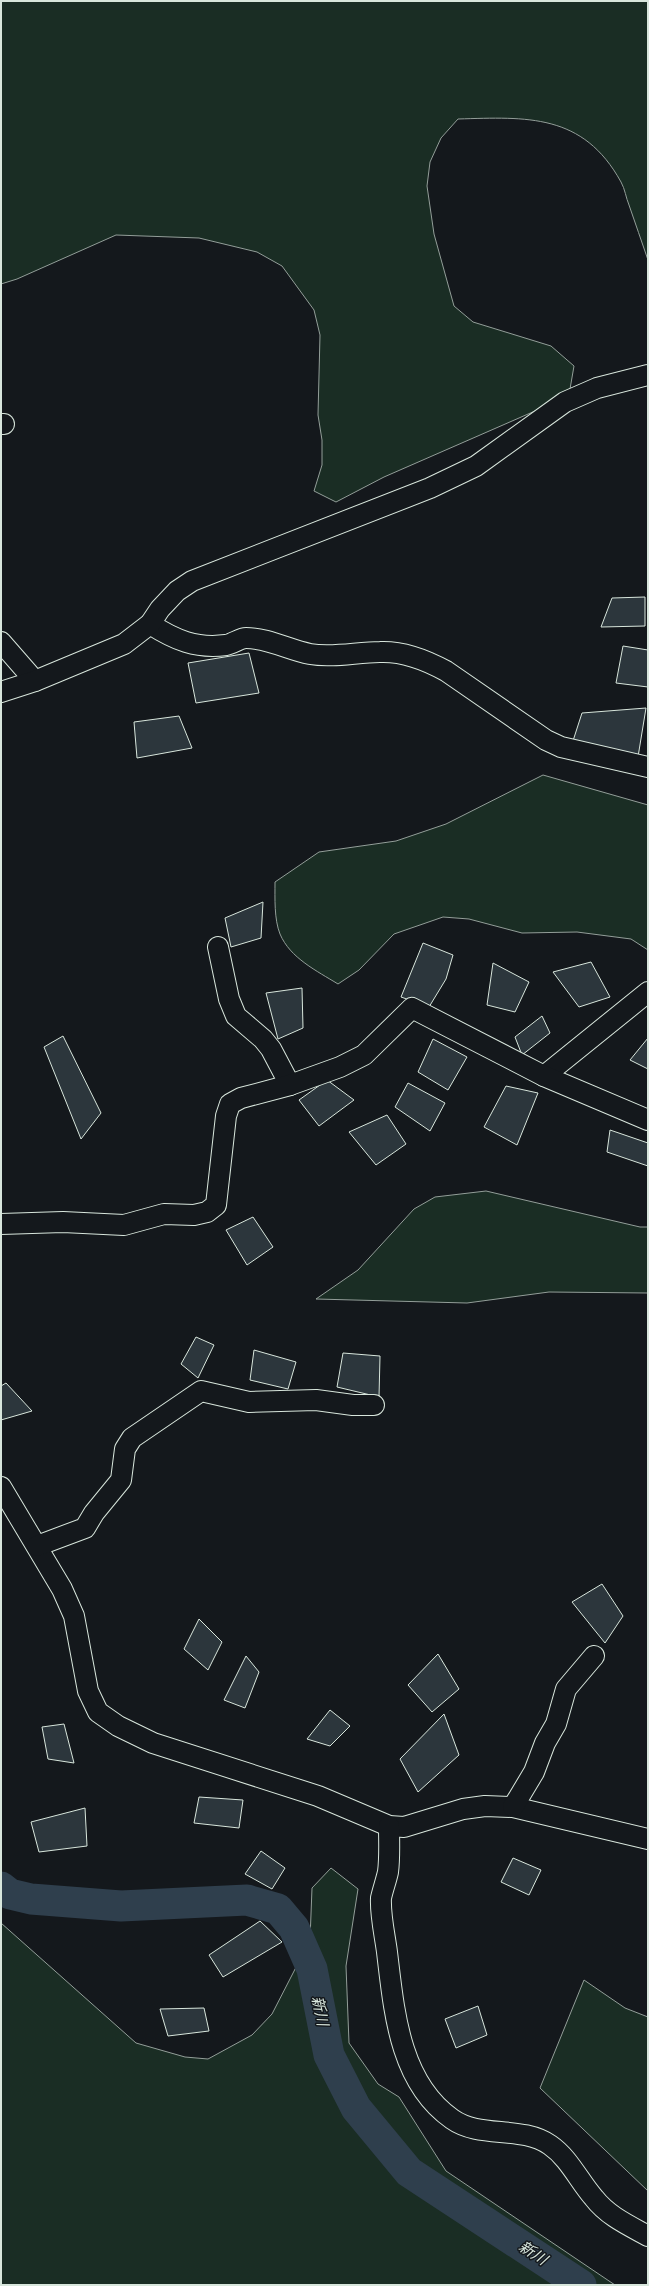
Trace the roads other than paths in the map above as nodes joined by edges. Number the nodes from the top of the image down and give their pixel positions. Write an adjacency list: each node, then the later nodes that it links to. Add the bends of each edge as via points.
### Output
1 (648, 375): 2 (street, via 597,388 565,402 476,466 430,488 192,581 177,591)
2 (150, 624): 4 (street, via 124,644); 6 (street, via 170,637 190,644 211,647 233,644 244,638 258,639 310,654 399,653 430,662 446,671 546,740)
3 (1, 642): 4 (street)
4 (34, 681): 5 (street)
5 (1, 692)
6 (648, 767)
7 (218, 947): 10 (street, via 229,999 236,1016 264,1039)
8 (648, 992): 9 (street)
9 (544, 1076): 10 (street, via 412,1008 364,1055 340,1067); 11 (street)
10 (290, 1085): 12 (street, via 241,1098 230,1104 226,1116 216,1205 207,1212 194,1215 164,1214 124,1226 63,1222)
11 (648, 1120)
12 (1, 1224)
13 (374, 1405): 15 (street, via 316,1400 249,1402 201,1391 132,1438 125,1449 121,1480 85,1528)
14 (1, 1488): 15 (street)
15 (37, 1546): 18 (street, via 62,1589 74,1616 88,1691 98,1712 118,1726 153,1743 318,1796)
16 (594, 1656): 17 (street, via 566,1689 556,1724 545,1742 534,1772)
17 (513, 1807): 18 (street, via 484,1806 463,1809 404,1827); 19 (street)
18 (389, 1826): 20 (street, via 388,1872 381,1899 385,1937 394,2012 406,2054 420,2087 452,2120 471,2128 531,2136 549,2144 562,2155 594,2199 606,2211)
19 (648, 1839)
20 (648, 2236)

